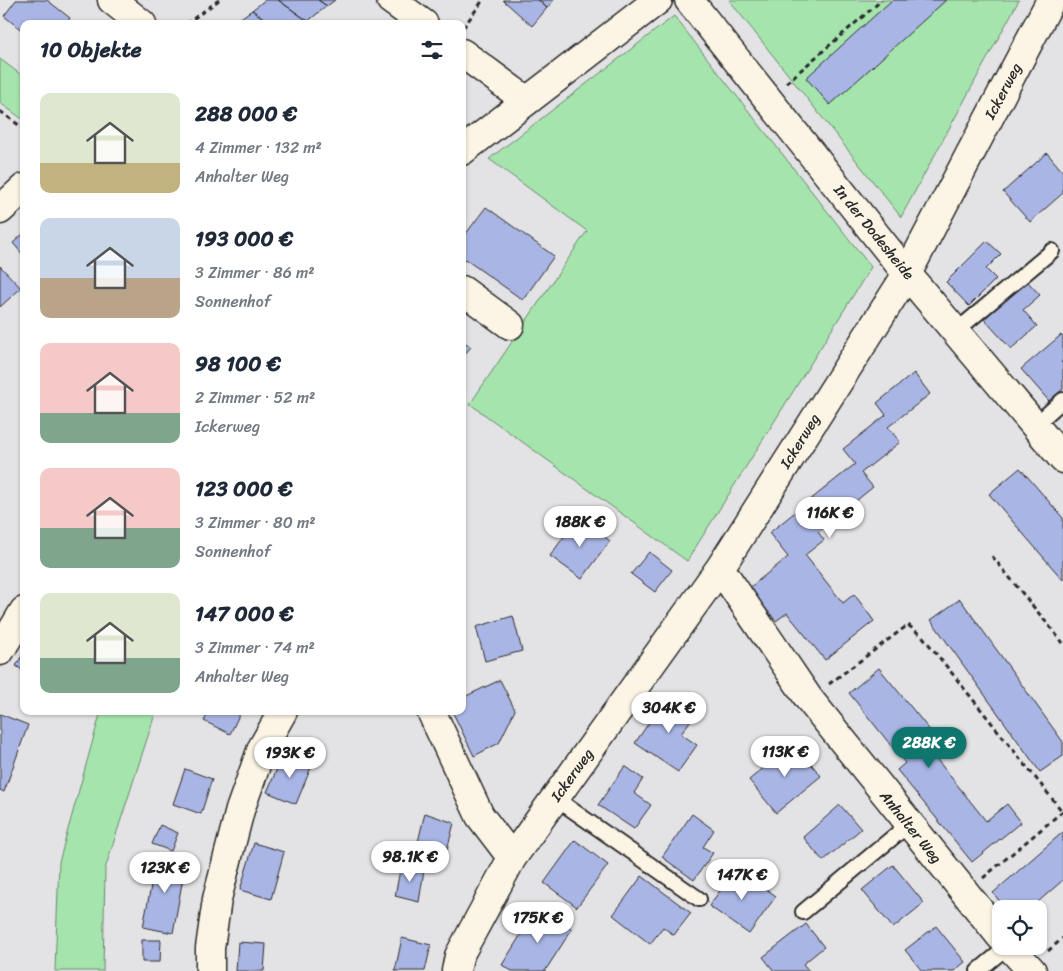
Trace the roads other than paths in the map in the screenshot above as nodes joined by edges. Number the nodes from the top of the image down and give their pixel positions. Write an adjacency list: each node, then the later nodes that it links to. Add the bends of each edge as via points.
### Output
1 (112, 0): 6 (street)
2 (391, 0): 7 (street)
3 (658, 0): 9 (street)
4 (690, 0): 14 (street, In der Dodesheide)
5 (1051, 0): 14 (street, Ickerweg)
6 (137, 20)
7 (418, 20)
8 (466, 56): 9 (street)
9 (527, 101): 10 (street)
10 (466, 148)
11 (20, 192): 12 (street)
12 (0, 210)
13 (1052, 251): 17 (lane)
14 (907, 274): 17 (street, In der Dodesheide); 21 (street, Ickerweg)
15 (466, 293): 16 (street)
16 (510, 325)
17 (955, 332): 19 (street, In der Dodesheide)
18 (1063, 400): 19 (lane)
19 (1034, 426): 20 (street, In der Dodesheide)
20 (1063, 459)
21 (720, 568): 26 (street, Ickerweg); 27 (street, Anhalter Weg, via 809,699)
22 (20, 618): 23 (street)
23 (0, 652)
24 (281, 715): 34 (street, via 262,748 240,810 217,899)
25 (433, 715): 28 (street, via 480,816)
26 (555, 798): 28 (street, Ickerweg); 29 (lane)
27 (909, 824): 30 (lane); 31 (street, Anhalter Weg)
28 (512, 858): 35 (street, Ickerweg, via 459,956)
29 (700, 899)
30 (803, 912)
31 (992, 926)
32 (997, 955): 36 (lane)
33 (1017, 955): 37 (street)
34 (210, 971)
35 (456, 971)
36 (978, 971)
37 (1032, 971)

